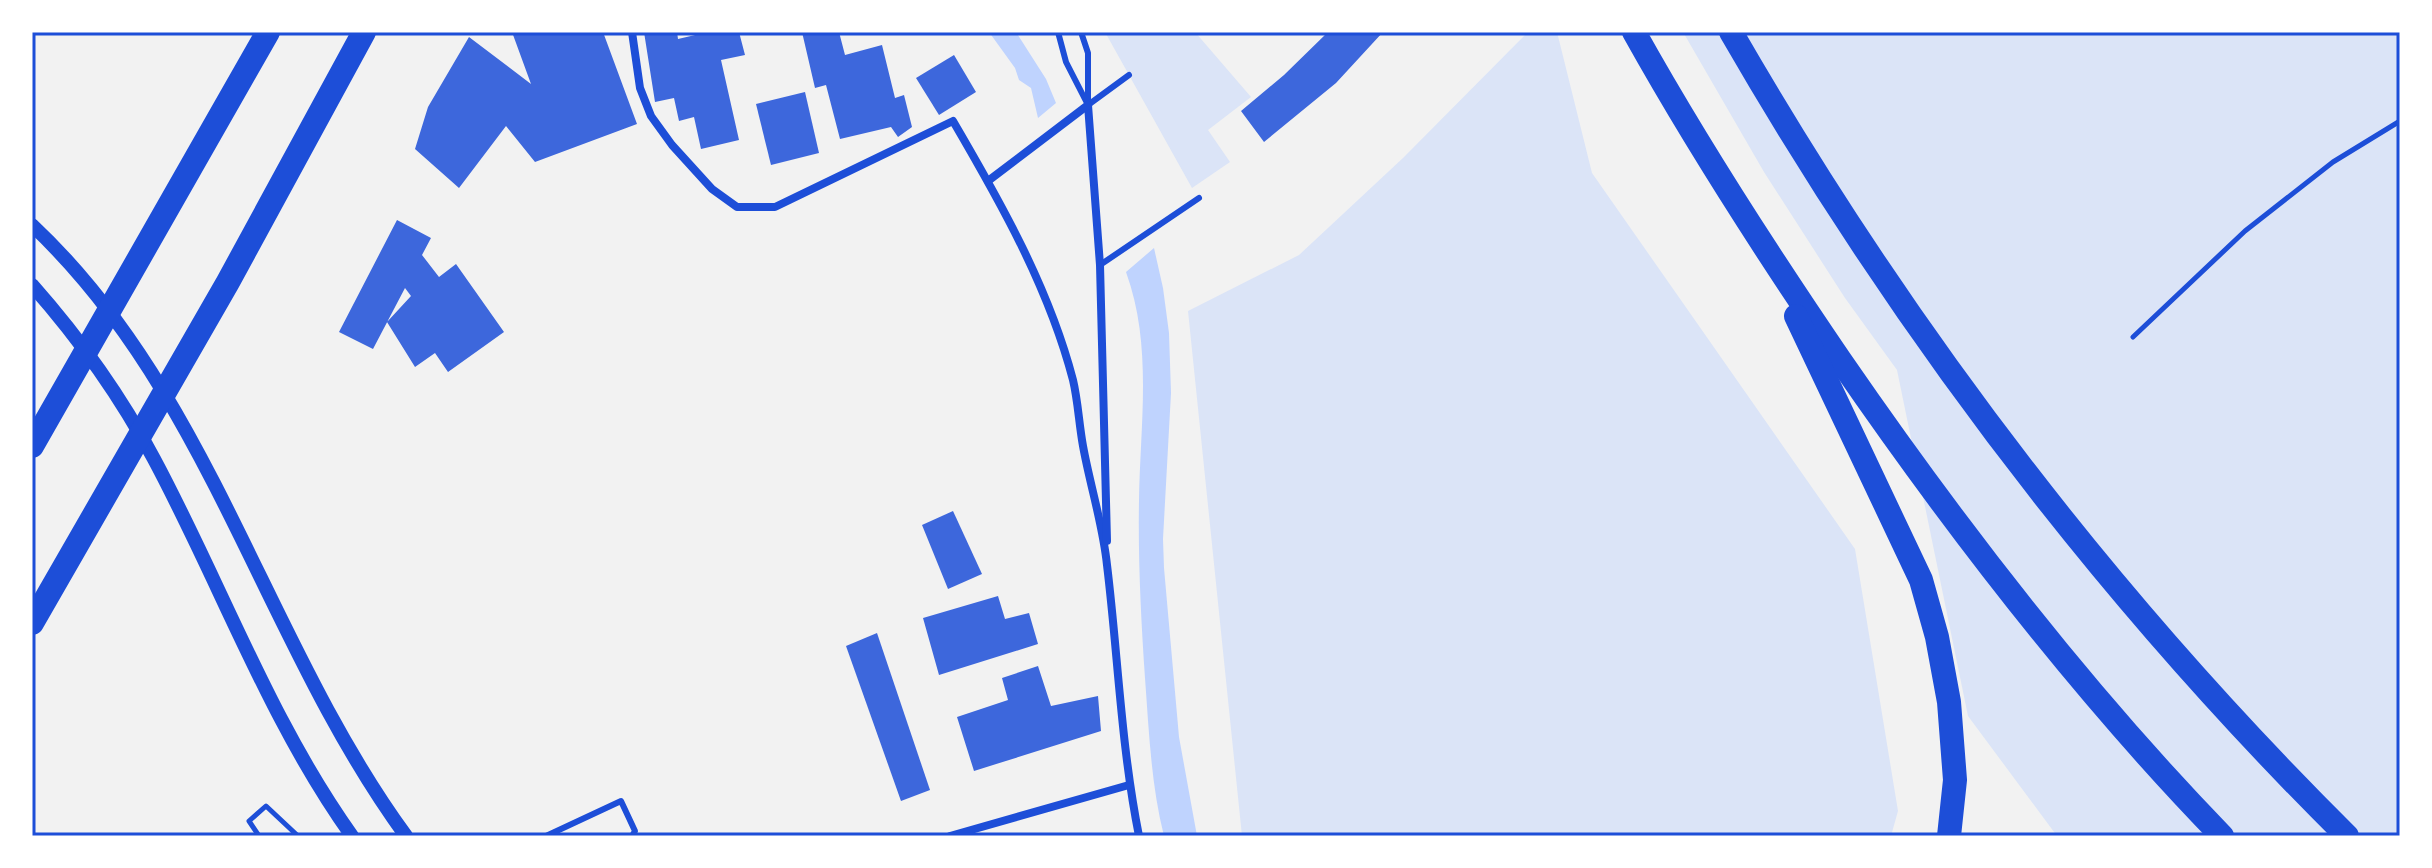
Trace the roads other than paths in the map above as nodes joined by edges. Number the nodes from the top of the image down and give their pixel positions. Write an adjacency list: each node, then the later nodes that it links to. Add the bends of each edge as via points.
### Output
1 (268, 32): 16 (highway)
2 (364, 32): 18 (highway)
3 (632, 32): 10 (street, via 640,88 651,116 712,189 737,207 775,207 953,121)
4 (1058, 32): 9 (lane, via 1066,62)
5 (1081, 32): 9 (lane, via 1088,53)
6 (1634, 32): 13 (highway)
7 (1731, 32): 28 (highway, via 1870,257 2019,464 2141,614)
8 (1129, 75): 9 (lane)
9 (1088, 105): 10 (street); 14 (street)
10 (988, 181): 17 (street, via 1023,248 1073,381)
11 (1199, 198): 14 (lane)
12 (32, 225): 21 (street, via 65,256 129,337 190,433 303,665 374,793)
13 (1764, 249): 26 (highway, via 1921,580 1949,702 1955,780); 27 (highway, via 1961,530 2054,646)
14 (1100, 265): 17 (street)
15 (32, 285): 20 (street, via 94,363 152,455 257,672)
16 (32, 446)
17 (1107, 562): 19 (street)
18 (32, 623)
19 (1129, 785): 24 (street); 25 (street)
20 (352, 836)
21 (406, 836)
22 (546, 836): 23 (lane, via 621,801 635,831)
23 (632, 836)
24 (950, 836)
25 (1139, 836)
26 (1949, 836)
27 (2222, 836)
28 (2347, 836)

